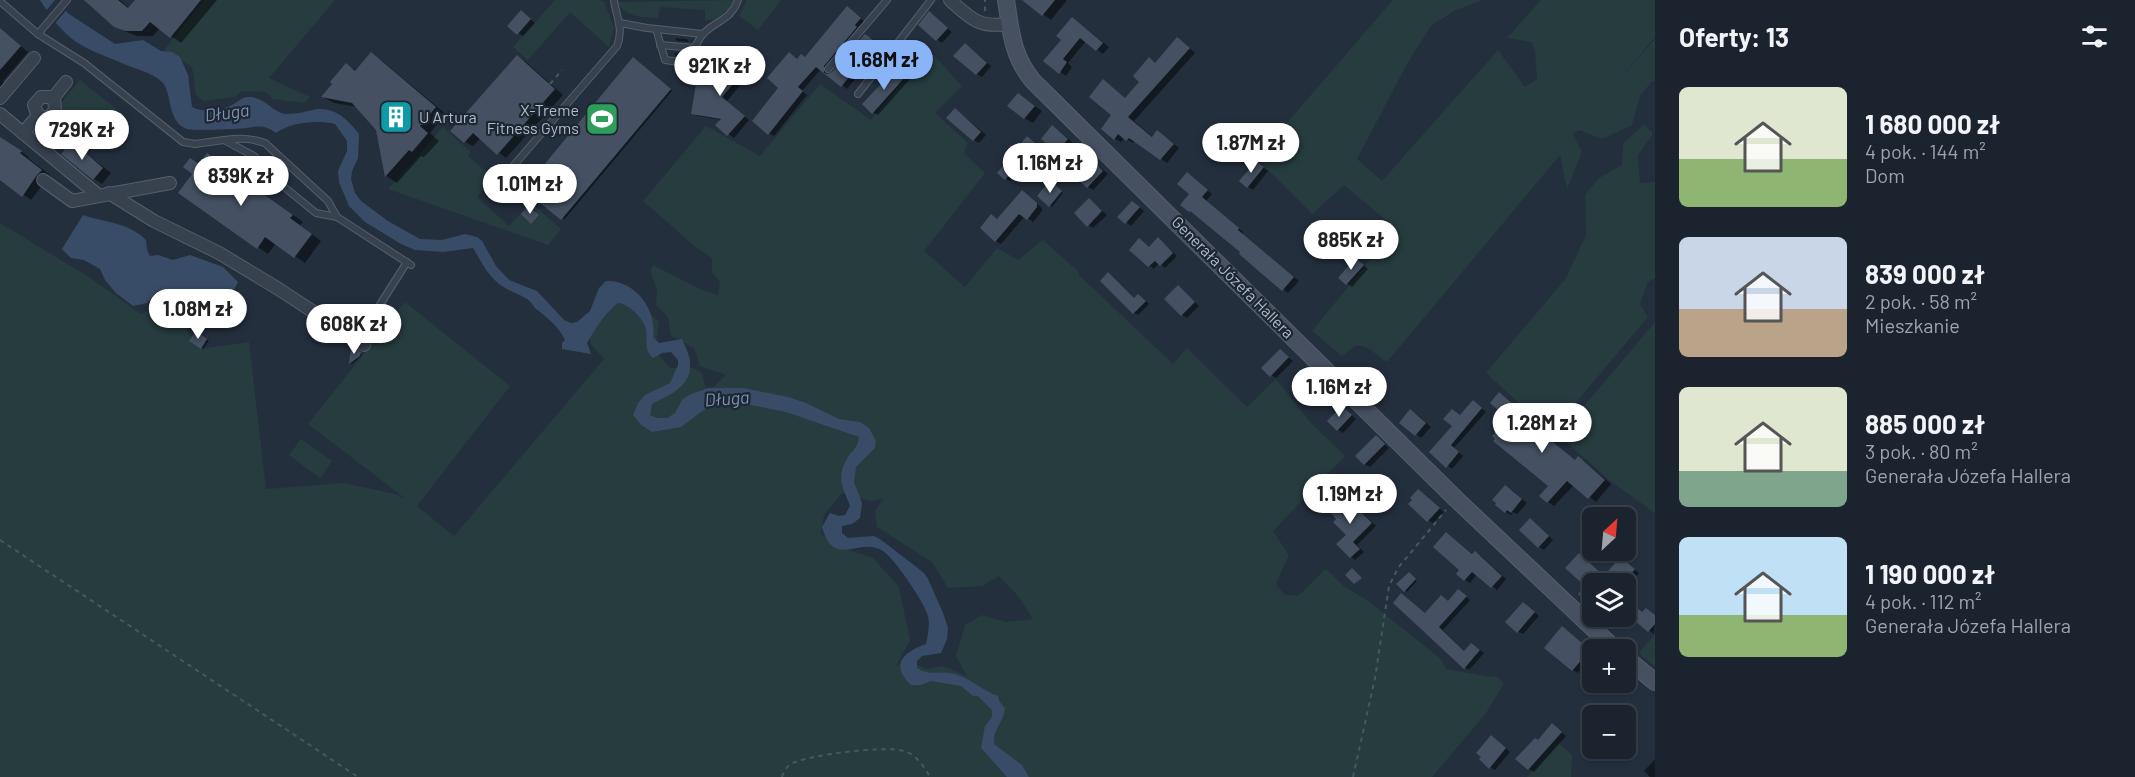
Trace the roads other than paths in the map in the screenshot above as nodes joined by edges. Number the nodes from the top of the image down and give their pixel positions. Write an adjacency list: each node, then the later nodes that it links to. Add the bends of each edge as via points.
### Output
1 (67, 0): 11 (lane)
2 (614, 0): 9 (lane)
3 (738, 0): 12 (lane, via 731,13)
4 (887, 0): 16 (lane)
5 (931, 0): 18 (lane)
6 (950, 0): 8 (street, via 967,16 993,26)
7 (2, 3): 11 (lane)
8 (1008, 9): 29 (street, Generała Józefa Hallera, via 1012,55 1034,81 1456,499)
9 (620, 23): 10 (lane); 26 (lane, via 614,50 508,172)
10 (656, 29): 12 (lane); 13 (lane)
11 (38, 34): 22 (lane, via 84,63 183,142)
12 (703, 34): 14 (lane)
13 (660, 45): 14 (lane); 14 (lane, via 664,60 688,63)
14 (695, 48)
15 (34, 58): 19 (street)
16 (828, 69)
17 (66, 82): 21 (street, via 54,97 40,97 34,105 38,116)
18 (858, 94)
19 (0, 98)
20 (0, 114): 21 (street)
21 (22, 133): 25 (street)
22 (224, 141): 27 (lane, via 254,156 316,213); 27 (lane, via 237,138 264,143 328,201)
23 (43, 180): 25 (street, via 72,201)
24 (171, 183): 25 (street)
25 (104, 194): 28 (street, via 229,259)
26 (506, 194)
27 (337, 217): 28 (lane, via 409,264)
28 (361, 343)
29 (1604, 639)
30 (1636, 666): 31 (street)
31 (1655, 682)

